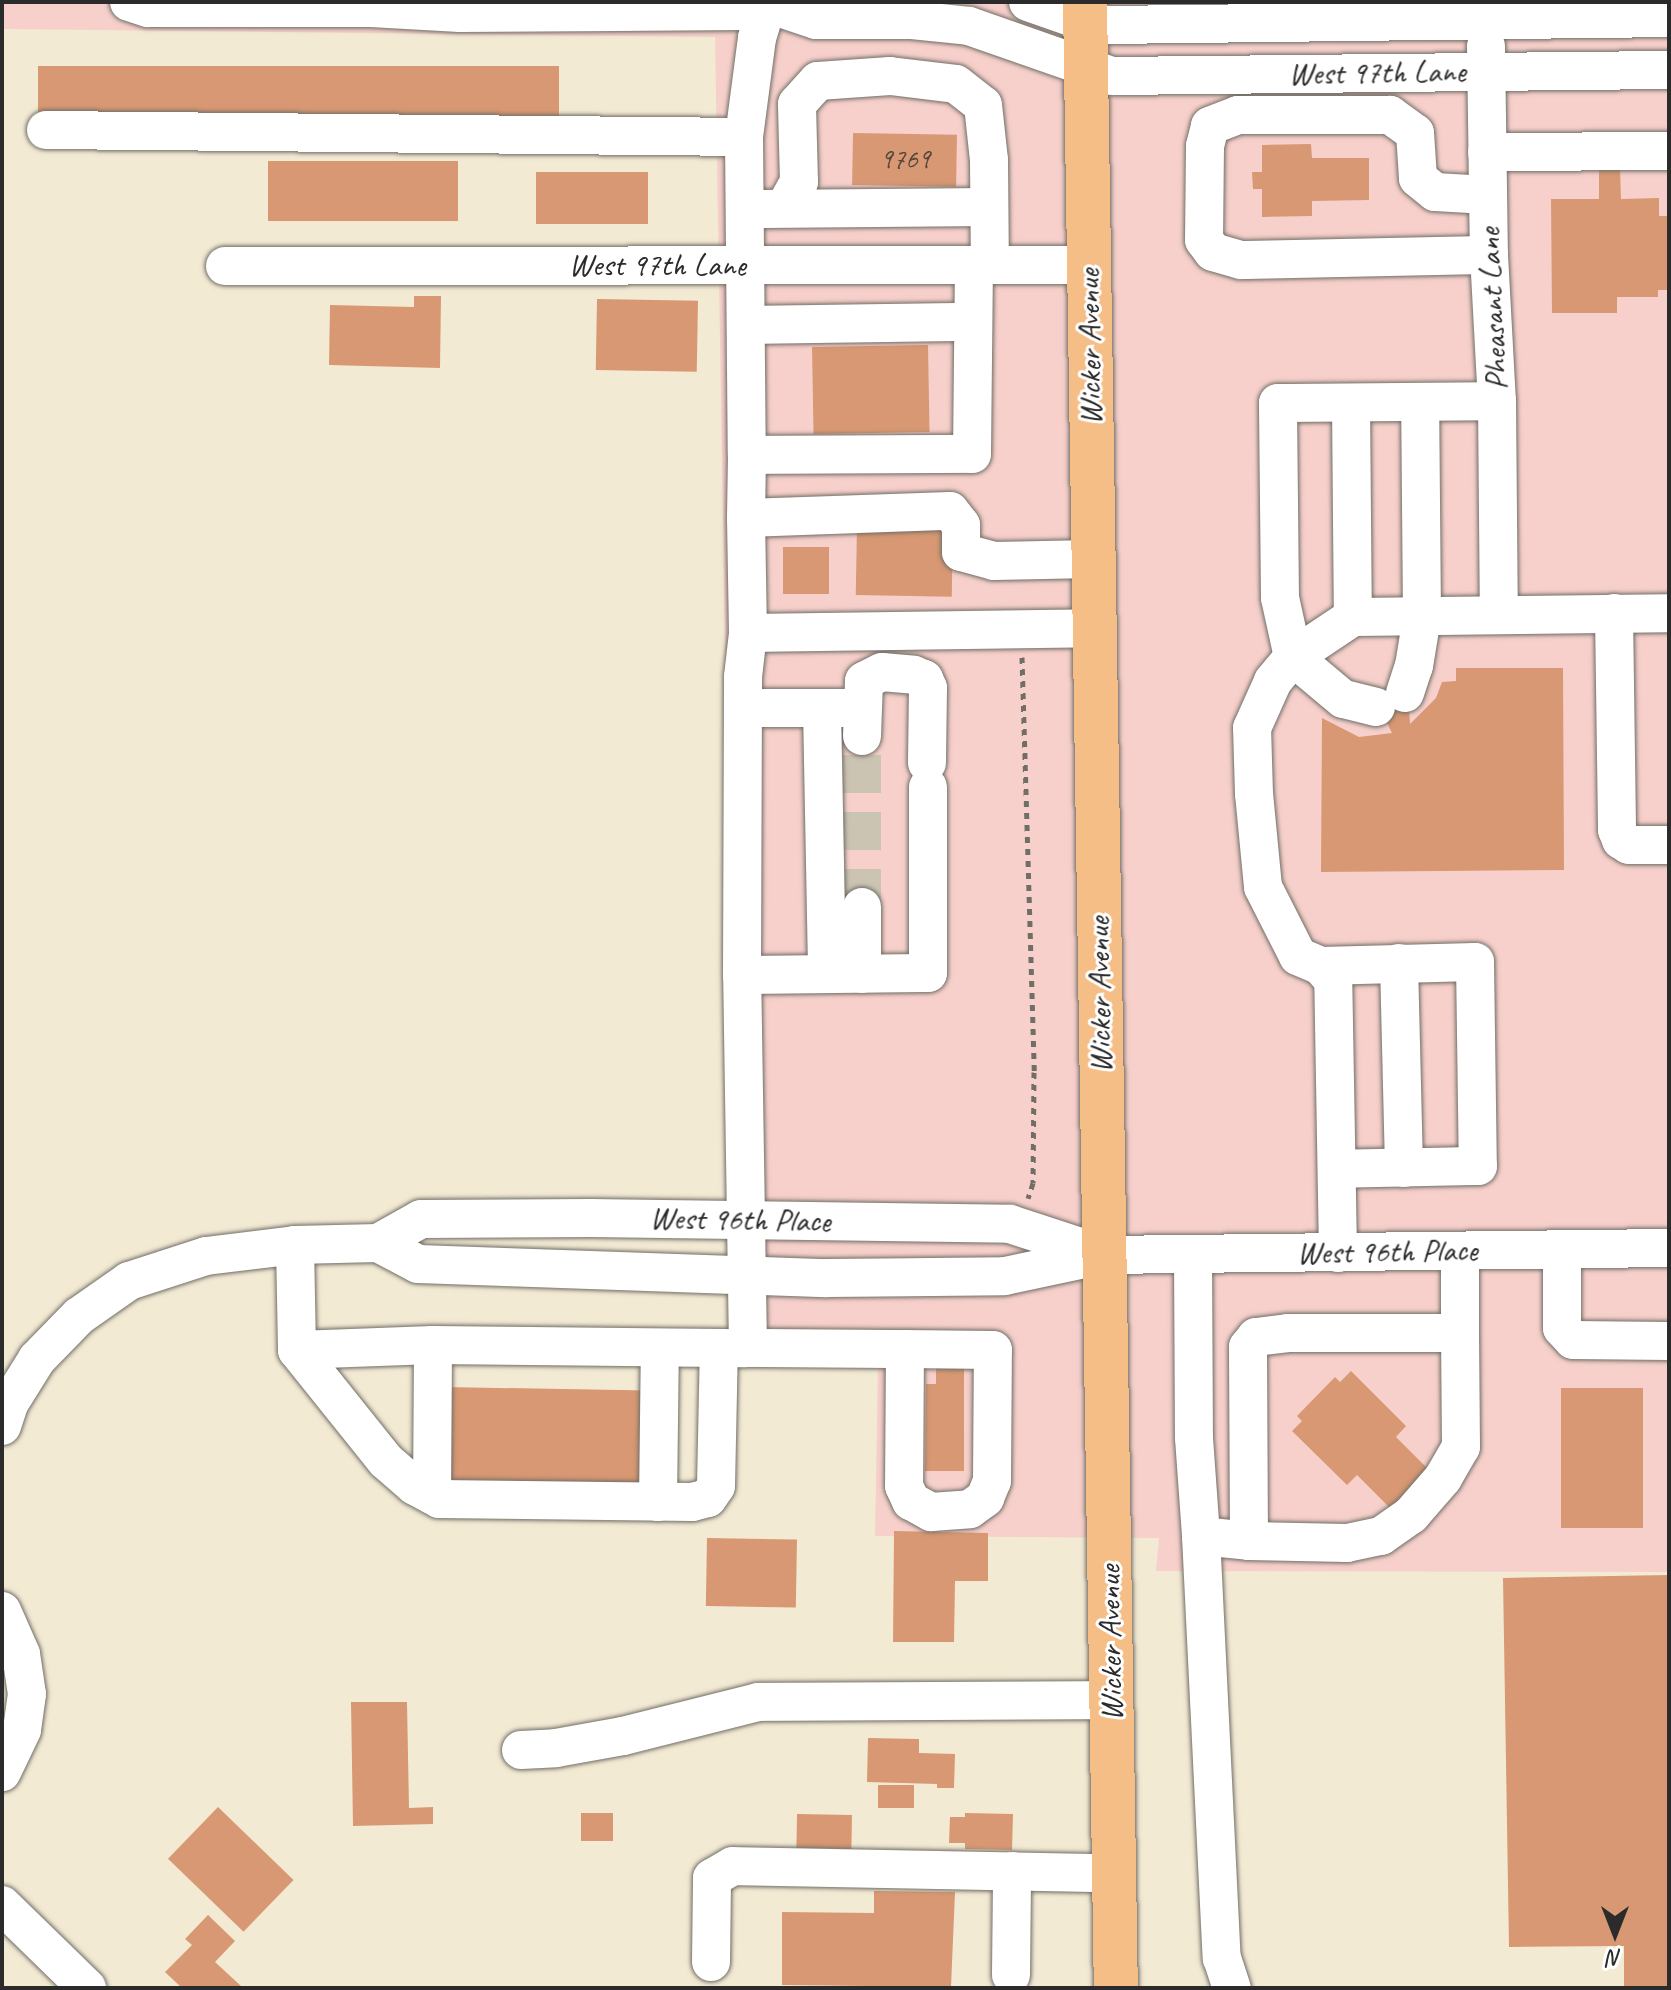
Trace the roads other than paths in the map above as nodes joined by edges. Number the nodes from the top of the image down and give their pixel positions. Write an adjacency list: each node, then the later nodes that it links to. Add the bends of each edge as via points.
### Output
1 (129, 2): 4 (street, via 148,8)
2 (1028, 2): 6 (street, West 97th Lane)
3 (770, 3): 4 (street, via 744,11); 8 (street, West 97th Lane, via 816,20 969,26); 12 (street, via 757,38)
4 (426, 6)
5 (1485, 11): 6 (street, West 97th Lane, via 1169,25); 7 (street, West 97th Lane); 10 (street, Pheasant Lane)
6 (1085, 12): 8 (highway, Wicker Avenue)
7 (1669, 18)
8 (1085, 68): 10 (street, West 97th Lane, via 1112,76); 22 (highway, Wicker Avenue)
9 (1669, 70): 10 (street, West 97th Lane)
10 (1486, 72): 14 (street, Pheasant Lane)
11 (46, 130): 12 (street)
12 (744, 137): 18 (street)
13 (1669, 151): 14 (street)
14 (1487, 152): 15 (street, Pheasant Lane)
15 (1488, 195): 19 (street, Pheasant Lane); 19 (street, via 1435,192 1418,178 1415,133 1390,115 1238,115 1210,126 1205,146 1204,240 1213,252 1241,260)
16 (785, 207): 17 (street); 17 (street, via 799,182 797,104 818,81 890,76 956,84 983,105); 18 (street)
17 (989, 207): 21 (street)
18 (745, 211): 20 (street)
19 (1489, 255): 26 (street, Pheasant Lane)
20 (746, 265): 21 (street, West 97th Lane); 23 (street, West 97th Lane); 25 (street)
21 (982, 265): 22 (street, West 97th Lane); 24 (street)
22 (1088, 265): 31 (highway, Wicker Avenue)
23 (225, 266)
24 (973, 322): 25 (street); 29 (street, via 972,454)
25 (746, 325): 29 (street)
26 (1497, 401): 27 (street); 34 (street, Pheasant Lane)
27 (1420, 402): 28 (street); 36 (street)
28 (1351, 403): 35 (street); 39 (street, via 1278,403 1281,615)
29 (747, 455): 30 (street)
30 (746, 518): 31 (street, via 950,511 961,525 961,552 994,561); 38 (street)
31 (1093, 559): 37 (highway, Wicker Avenue)
32 (1614, 613): 33 (street); 34 (street); 42 (street, via 1617,830 1629,845)
33 (1669, 613)
34 (1499, 615): 36 (street)
35 (1353, 617): 36 (street); 39 (street)
36 (1422, 617): 39 (street, via 1414,666 1390,700 1343,699)
37 (1094, 628): 38 (street); 58 (highway, Wicker Avenue)
38 (748, 633): 40 (street)
39 (1293, 657): 45 (street, via 1273,681 1252,728 1254,794 1263,887 1298,956)
40 (743, 708): 41 (street); 47 (street)
41 (822, 708): 46 (street); 46 (street, via 862,722 864,681 870,676 899,672 924,679 928,688 928,973)
42 (1669, 845)
43 (862, 907): 46 (street)
44 (1399, 963): 45 (street); 48 (street); 48 (street, via 1475,962 1478,1166)
45 (1321, 966): 49 (street, via 1333,980)
46 (845, 974): 47 (street)
47 (742, 975): 50 (street)
48 (1404, 1168): 49 (street)
49 (1337, 1169): 56 (street)
50 (746, 1220): 51 (street, West 96th Place, via 421,1219); 58 (street, West 96th Place, via 1010,1224); 59 (street)
51 (378, 1243): 52 (street, West 96th Place); 59 (street, West 96th Place, via 418,1264)
52 (295, 1245): 66 (street); 67 (street, West 96th Place, via 206,1256 129,1281 79,1316 37,1359)
53 (1669, 1248): 54 (street, West 96th Place)
54 (1562, 1250): 55 (street, West 96th Place); 61 (street, via 1562,1328 1573,1340)
55 (1460, 1251): 56 (street, West 96th Place); 60 (street)
56 (1338, 1253): 57 (street, West 96th Place)
57 (1193, 1254): 58 (street, West 96th Place); 70 (street, via 1194,1438)
58 (1104, 1255): 59 (street, West 96th Place, via 1005,1276); 73 (highway, Wicker Avenue)
59 (748, 1275): 64 (street)
60 (1460, 1333): 71 (street, via 1461,1447 1411,1515 1381,1536 1347,1543); 71 (street, via 1256,1337 1248,1347)
61 (1669, 1341)
62 (433, 1345): 63 (street); 66 (street); 68 (street)
63 (660, 1348): 64 (street); 69 (street)
64 (733, 1348): 65 (street); 69 (street, via 716,1486 708,1498)
65 (905, 1349)
66 (297, 1350): 68 (street, via 386,1461)
67 (2, 1426)
68 (432, 1495): 69 (street)
69 (658, 1502)
70 (1201, 1536): 71 (street); 85 (street, via 1222,1958)
71 (1249, 1541)
72 (2, 1611): 74 (street, via 21,1654)
73 (1111, 1700): 76 (street, via 758,1702 623,1736); 79 (highway, Wicker Avenue)
74 (25, 1703): 75 (street); 77 (street, via 22,1730)
75 (2, 1735)
76 (521, 1750)
77 (2, 1772)
78 (1012, 1871): 79 (street); 81 (street, via 733,1866 712,1878); 82 (street)
79 (1114, 1873): 84 (highway, Wicker Avenue)
80 (2, 1905): 83 (street)
81 (711, 1962)
82 (1011, 1975)
83 (87, 1988)
84 (1116, 1988)
85 (1232, 1988)

